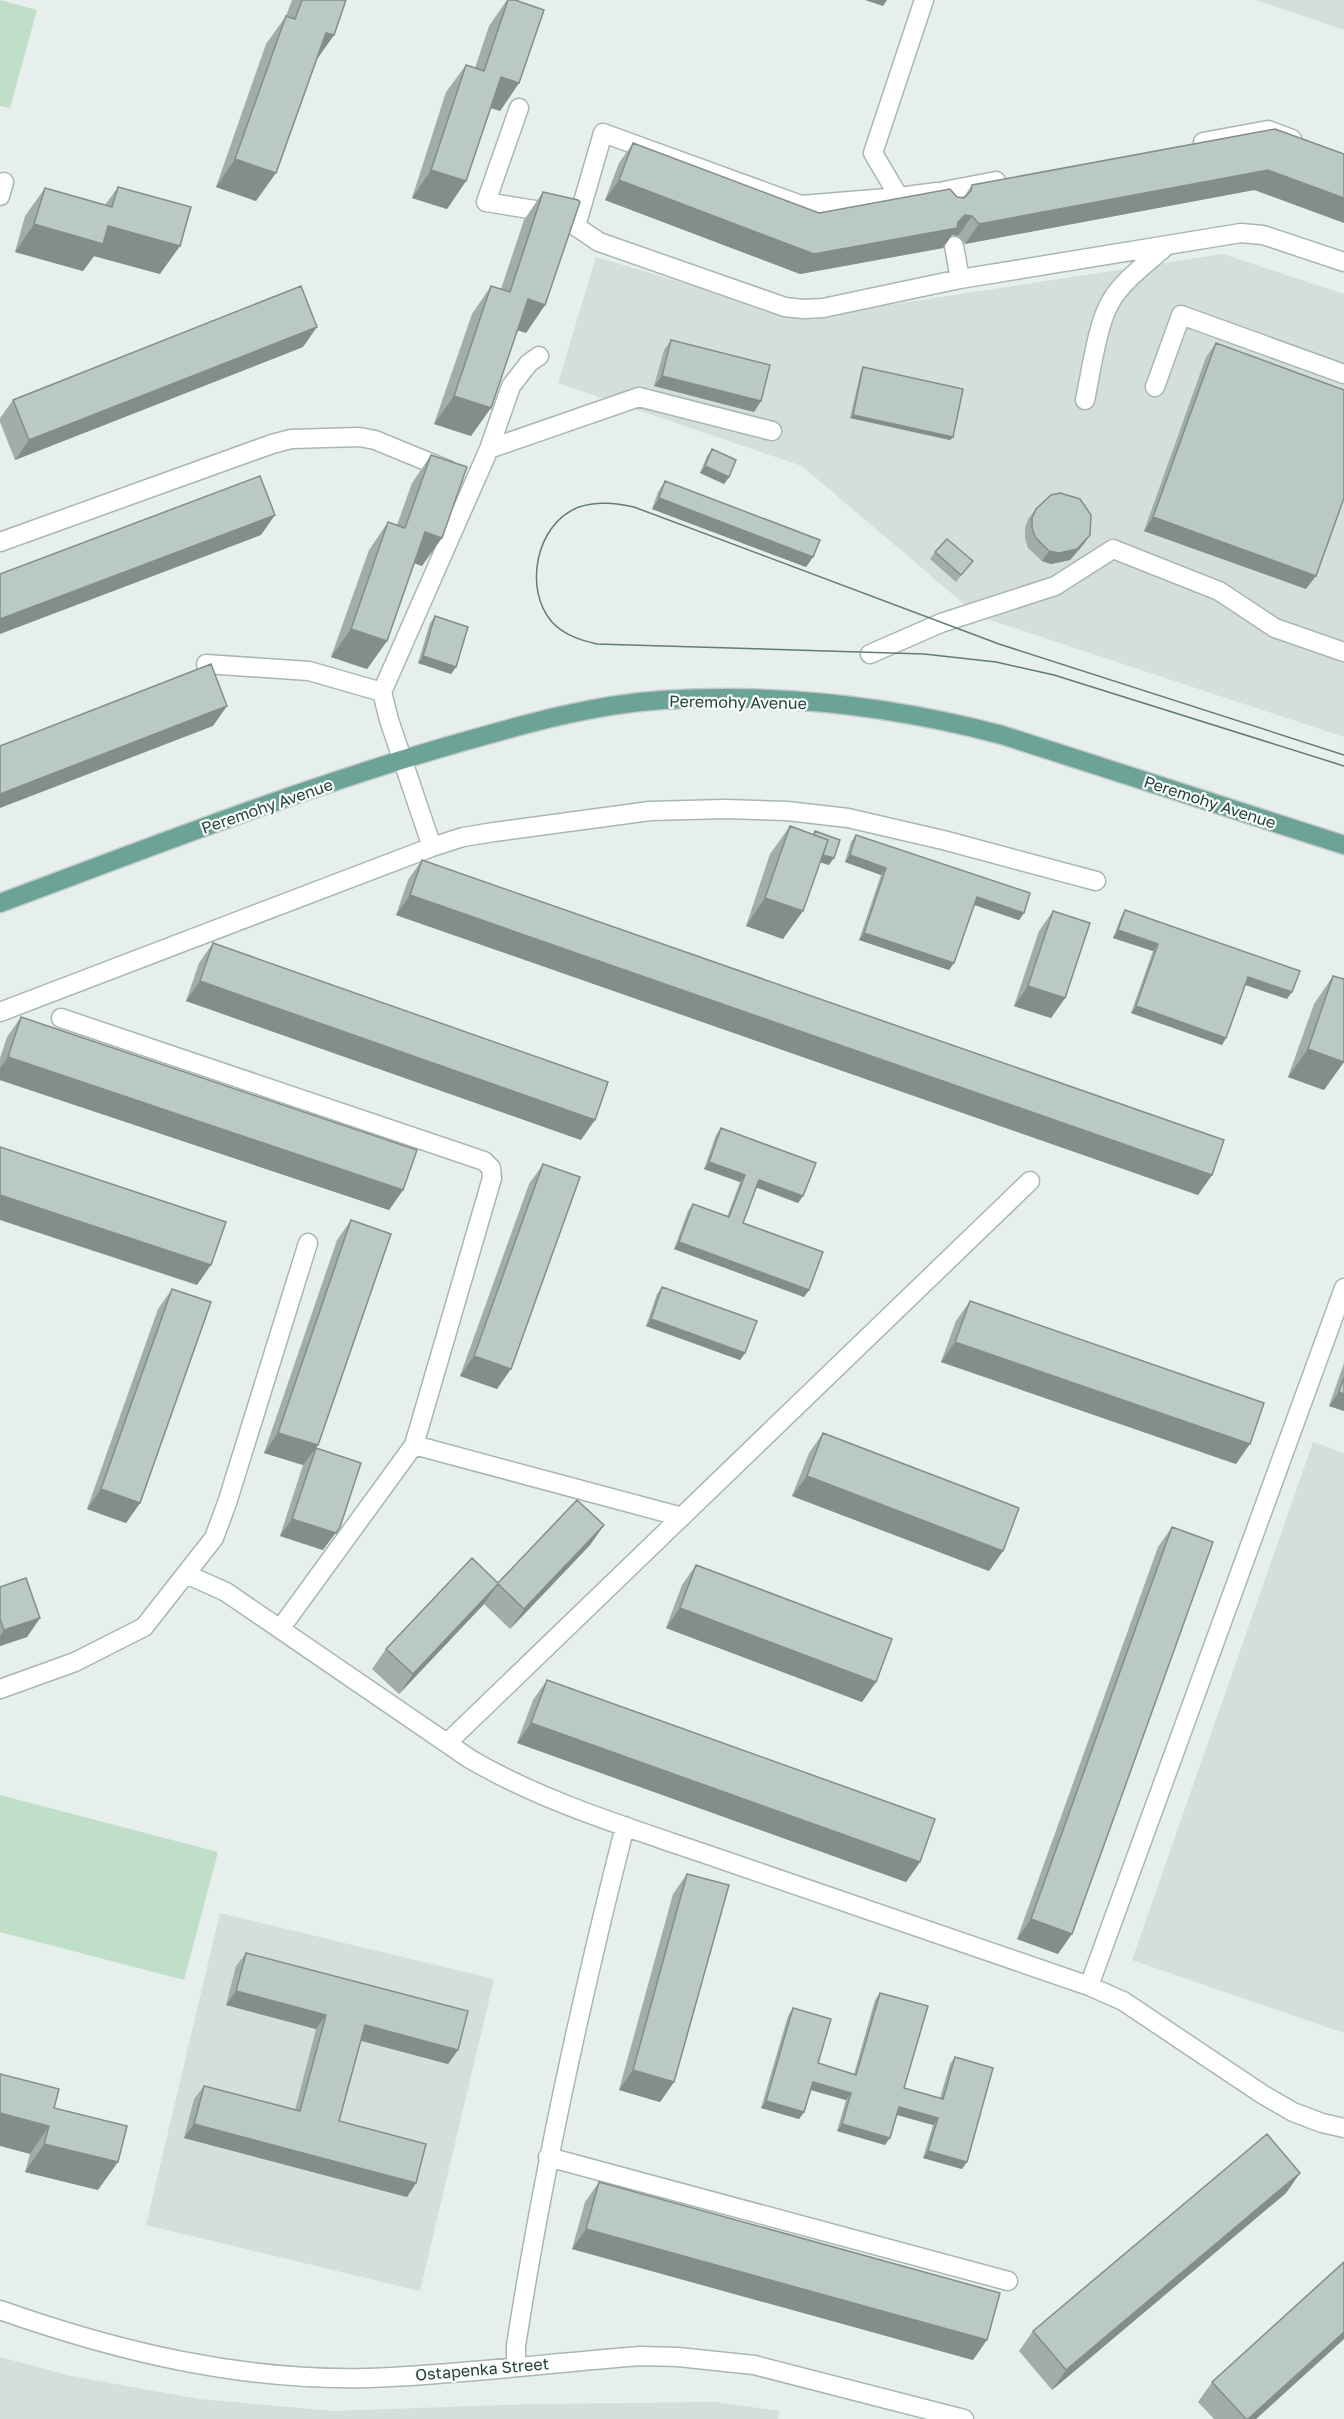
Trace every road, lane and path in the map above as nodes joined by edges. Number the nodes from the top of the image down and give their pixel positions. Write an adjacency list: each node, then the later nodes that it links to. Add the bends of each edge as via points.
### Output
1 (924, 0): 6 (street, via 873,153)
2 (519, 108): 7 (street, via 486,202 535,210)
3 (1187, 145): 4 (street, via 1268,130)
4 (1312, 146)
5 (1014, 178): 6 (street, via 946,199)
6 (898, 197): 7 (street, via 801,205 603,133)
7 (576, 226): 11 (street, via 599,242 785,307 823,308)
8 (1167, 245): 10 (street, via 1241,233 1263,235); 11 (street); 15 (street, via 1111,300 1104,315)
9 (954, 246): 11 (street)
10 (1344, 262)
11 (960, 279)
12 (539, 356): 17 (street, via 511,386)
13 (1344, 374): 14 (street, via 1181,315)
14 (1155, 387)
15 (1085, 400)
16 (772, 430): 17 (street, via 639,397)
17 (489, 449): 18 (street)
18 (476, 480): 19 (street, via 375,440 291,439); 23 (street)
19 (0, 542)
20 (1343, 648): 21 (street, via 1275,628 1219,591 1113,549 1055,586 941,623)
21 (870, 654)
22 (206, 664): 23 (street, via 309,671)
23 (382, 692): 24 (street)
24 (402, 759): 25 (main road, Peremohy Avenue, via 559,716 660,700 726,698 840,705 909,714 1002,735); 26 (street); 28 (main road, Peremohy Avenue)
25 (1344, 844)
26 (432, 847): 27 (street, via 463,837 650,811 787,811 848,818); 29 (street)
27 (1096, 881)
28 (0, 903)
29 (0, 1012)
30 (62, 1018): 34 (street, via 484,1161 491,1168 492,1178)
31 (1030, 1180): 35 (street)
32 (308, 1243): 36 (street, via 227,1503 214,1538)
33 (1344, 1288): 41 (street)
34 (414, 1445): 35 (street); 37 (street)
35 (682, 1517): 39 (street)
36 (186, 1574): 37 (street, via 226,1592); 38 (street, via 144,1627 75,1662)
37 (280, 1629): 39 (street)
38 (0, 1689)
39 (447, 1743): 40 (street, via 507,1781)
40 (625, 1826): 41 (street); 43 (street, via 584,1987)
41 (1089, 1986): 42 (street, via 1123,2001 1293,2112)
42 (1344, 2128)
43 (548, 2157): 44 (street); 46 (street)
44 (1008, 2281)
45 (0, 2310): 46 (street, Ostapenka Street, via 68,2335 126,2350 254,2372 368,2378)
46 (516, 2367): 47 (street, Ostapenka Street, via 640,2356 717,2360 754,2365)
47 (964, 2419)

